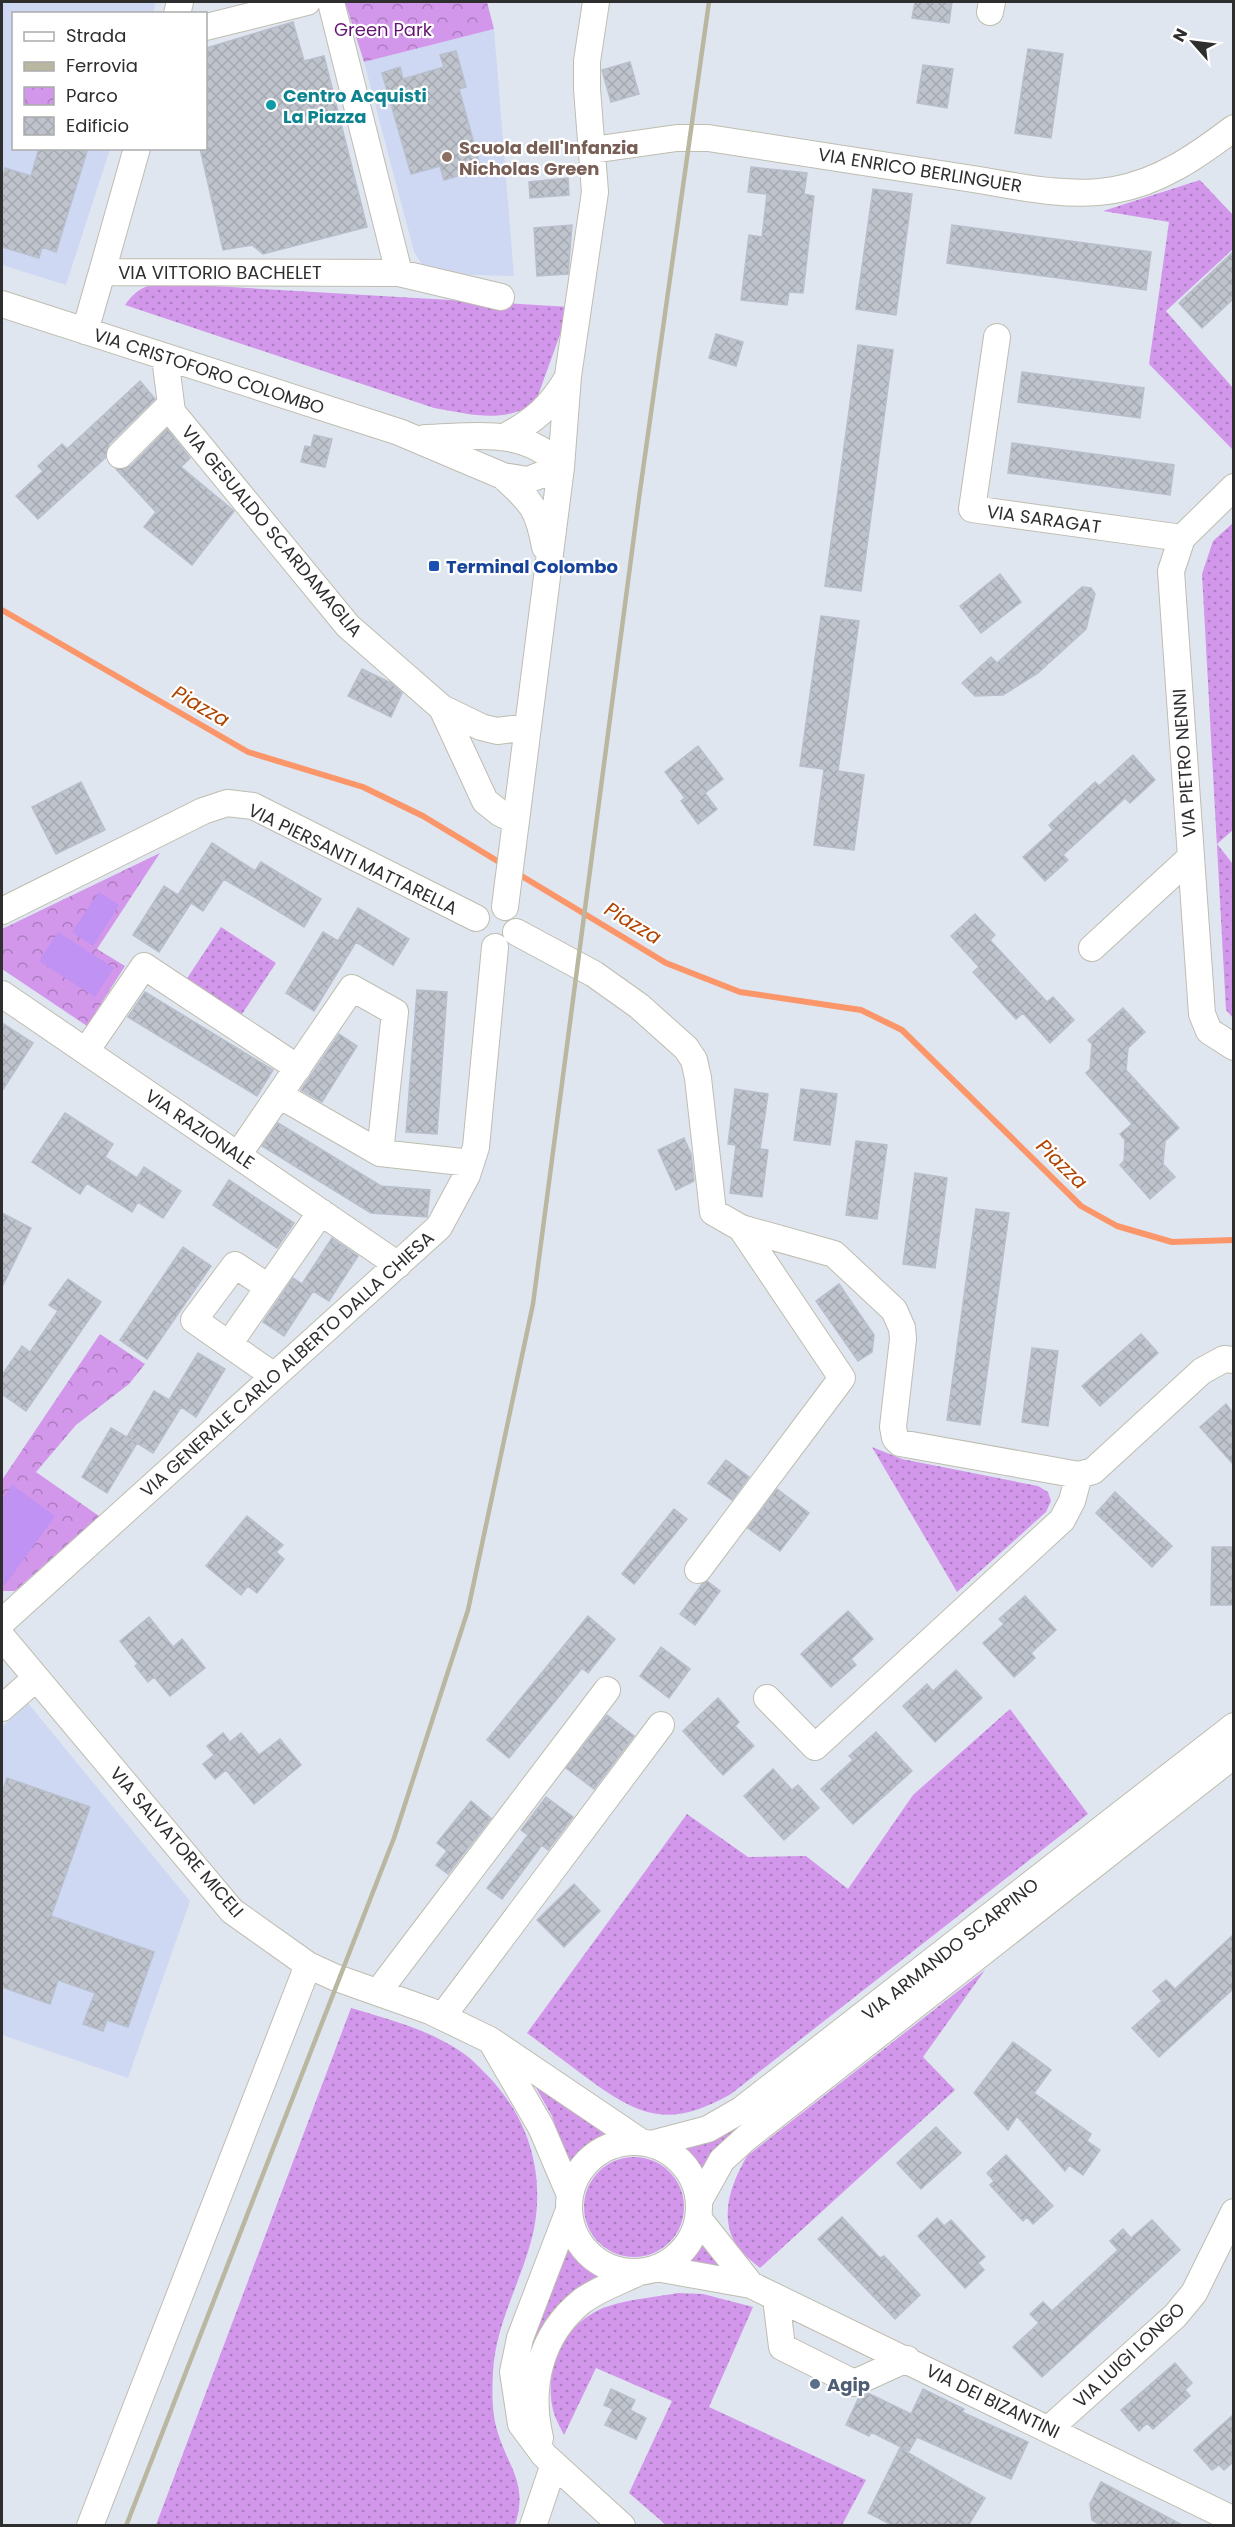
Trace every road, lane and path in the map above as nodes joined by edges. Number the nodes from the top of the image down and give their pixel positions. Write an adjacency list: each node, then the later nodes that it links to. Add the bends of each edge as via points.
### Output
1 (307, 2): 4 (street)
2 (332, 2): 9 (street)
3 (596, 2): 7 (street, via 587,70)
4 (207, 27)
5 (1233, 128): 7 (street, VIA ENRICO BERLINGUER, via 1196,157 1167,173 1131,186 1091,192 1011,185 708,138 677,138)
6 (137, 150): 8 (street)
7 (592, 150): 15 (street, via 595,192)
8 (102, 272): 9 (street, VIA VITTORIO BACHELET); 12 (street, VIA VITTORIO BACHELET)
9 (399, 273): 10 (street, VIA VITTORIO BACHELET)
10 (501, 297)
11 (2, 304): 12 (street, VIA CRISTOFORO COLOMBO)
12 (85, 331): 14 (street, VIA CRISTOFORO COLOMBO)
13 (997, 337): 23 (street, VIA SARAGAT, via 972,508)
14 (165, 357): 16 (street, VIA GESUALDO SCARDAMAGLIA); 18 (street, VIA CRISTOFORO COLOMBO)
15 (568, 376): 17 (street, via 544,411); 20 (street)
16 (170, 405): 19 (street); 25 (street, VIA GESUALDO SCARDAMAGLIA, via 348,626)
17 (506, 436): 18 (street, VIA CRISTOFORO COLOMBO); 20 (street, VIA CRISTOFORO COLOMBO, via 550,453)
18 (416, 438): 21 (street, VIA CRISTOFORO COLOMBO)
19 (120, 455)
20 (561, 467): 21 (street, VIA CRISTOFORO COLOMBO, via 528,480); 24 (street)
21 (503, 476): 24 (street, VIA CRISTOFORO COLOMBO, via 537,512)
22 (1233, 487): 23 (street, VIA PIETRO NENNI)
23 (1182, 538): 28 (street, VIA PIETRO NENNI, via 1171,571)
24 (549, 567): 26 (street)
25 (442, 708): 26 (street, VIA GESUALDO SCARDAMAGLIA, via 497,731); 27 (street, VIA GESUALDO SCARDAMAGLIA, via 485,801)
26 (528, 727): 27 (street)
27 (514, 832): 29 (street)
28 (1191, 857): 34 (street); 36 (street, VIA PIETRO NENNI, via 1202,1014 1209,1031)
29 (506, 897): 31 (street); 32 (street)
30 (2, 911): 31 (street, VIA PIERSANTI MATTARELLA, via 203,811 227,803 253,806)
31 (476, 918): 33 (street, via 478,938)
32 (516, 932): 33 (street, via 508,944); 44 (street, via 618,989 686,1048 699,1078 713,1212)
33 (495, 947): 42 (street, VIA GENERALE CARLO ALBERTO DALLA CHIESA, via 476,1147)
34 (1092, 948)
35 (2, 994): 37 (street, VIA RAZIONALE)
36 (1233, 1047)
37 (86, 1052): 38 (street, via 144,966); 41 (street, VIA RAZIONALE)
38 (298, 1068): 39 (street); 40 (street, via 352,988 395,1012)
39 (279, 1095): 40 (street); 41 (street)
40 (380, 1153): 42 (street)
41 (238, 1155): 43 (street, VIA RAZIONALE)
42 (471, 1163): 45 (street, VIA GENERALE CARLO ALBERTO DALLA CHIESA, via 439,1227)
43 (321, 1212): 45 (street, VIA RAZIONALE); 46 (street)
44 (741, 1228): 50 (street, via 834,1254 894,1310 903,1339 893,1427 900,1443); 51 (street, via 842,1378)
45 (398, 1265): 49 (street, VIA GENERALE CARLO ALBERTO DALLA CHIESA)
46 (268, 1287): 47 (street); 47 (street, via 235,1265 195,1320)
47 (229, 1344): 49 (street)
48 (1233, 1360): 50 (street, via 1224,1359 1202,1371 1093,1472)
49 (274, 1376): 52 (street, VIA GENERALE CARLO ALBERTO DALLA CHIESA)
50 (1079, 1475): 56 (street, via 1062,1520 815,1747)
51 (698, 1570)
52 (2, 1622)
53 (2, 1636): 54 (street, VIA SALVATORE MICELI)
54 (36, 1678): 57 (street); 61 (street, VIA SALVATORE MICELI, via 232,1911)
55 (608, 1690): 62 (street)
56 (767, 1698)
57 (2, 1708)
58 (661, 1725): 63 (street)
59 (1233, 1726): 65 (street, VIA ARMANDO SCARPINO, via 760,2097 708,2129)
60 (1233, 1755): 67 (street, VIA ARMANDO SCARPINO, via 746,2138 722,2160)
61 (308, 1965): 62 (street, VIA SALVATORE MICELI); 76 (street)
62 (378, 1992): 63 (street, VIA SALVATORE MICELI)
63 (442, 2017): 64 (street, VIA SALVATORE MICELI)
64 (490, 2040): 65 (street, VIA SALVATORE MICELI); 66 (street, via 542,2127)
65 (646, 2143): 66 (street, via 622,2143 595,2155 576,2177); 67 (street, via 669,2152 684,2165 694,2182)
66 (569, 2203): 69 (street, via 573,2231 584,2249 599,2262 618,2270); 74 (street, via 520,2338 513,2372 521,2424)
67 (698, 2210): 69 (street, via 688,2243 668,2262); 70 (street, VIA DEI BIZANTINI)
68 (1233, 2212): 73 (street, VIA LUIGI LONGO, via 1194,2293 1175,2316)
69 (648, 2270): 70 (street, VIA DEI BIZANTINI); 74 (street, via 584,2300 560,2322 545,2346 537,2377 535,2417)
70 (751, 2285): 71 (street, VIA DEI BIZANTINI)
71 (776, 2298): 72 (street, VIA DEI BIZANTINI); 72 (street, via 782,2347 854,2383)
72 (907, 2359): 73 (street, VIA DEI BIZANTINI)
73 (1050, 2428): 75 (street, VIA DEI BIZANTINI)
74 (549, 2460): 77 (street); 78 (street)
75 (1233, 2520)
76 (90, 2526)
77 (533, 2526)
78 (622, 2526)

